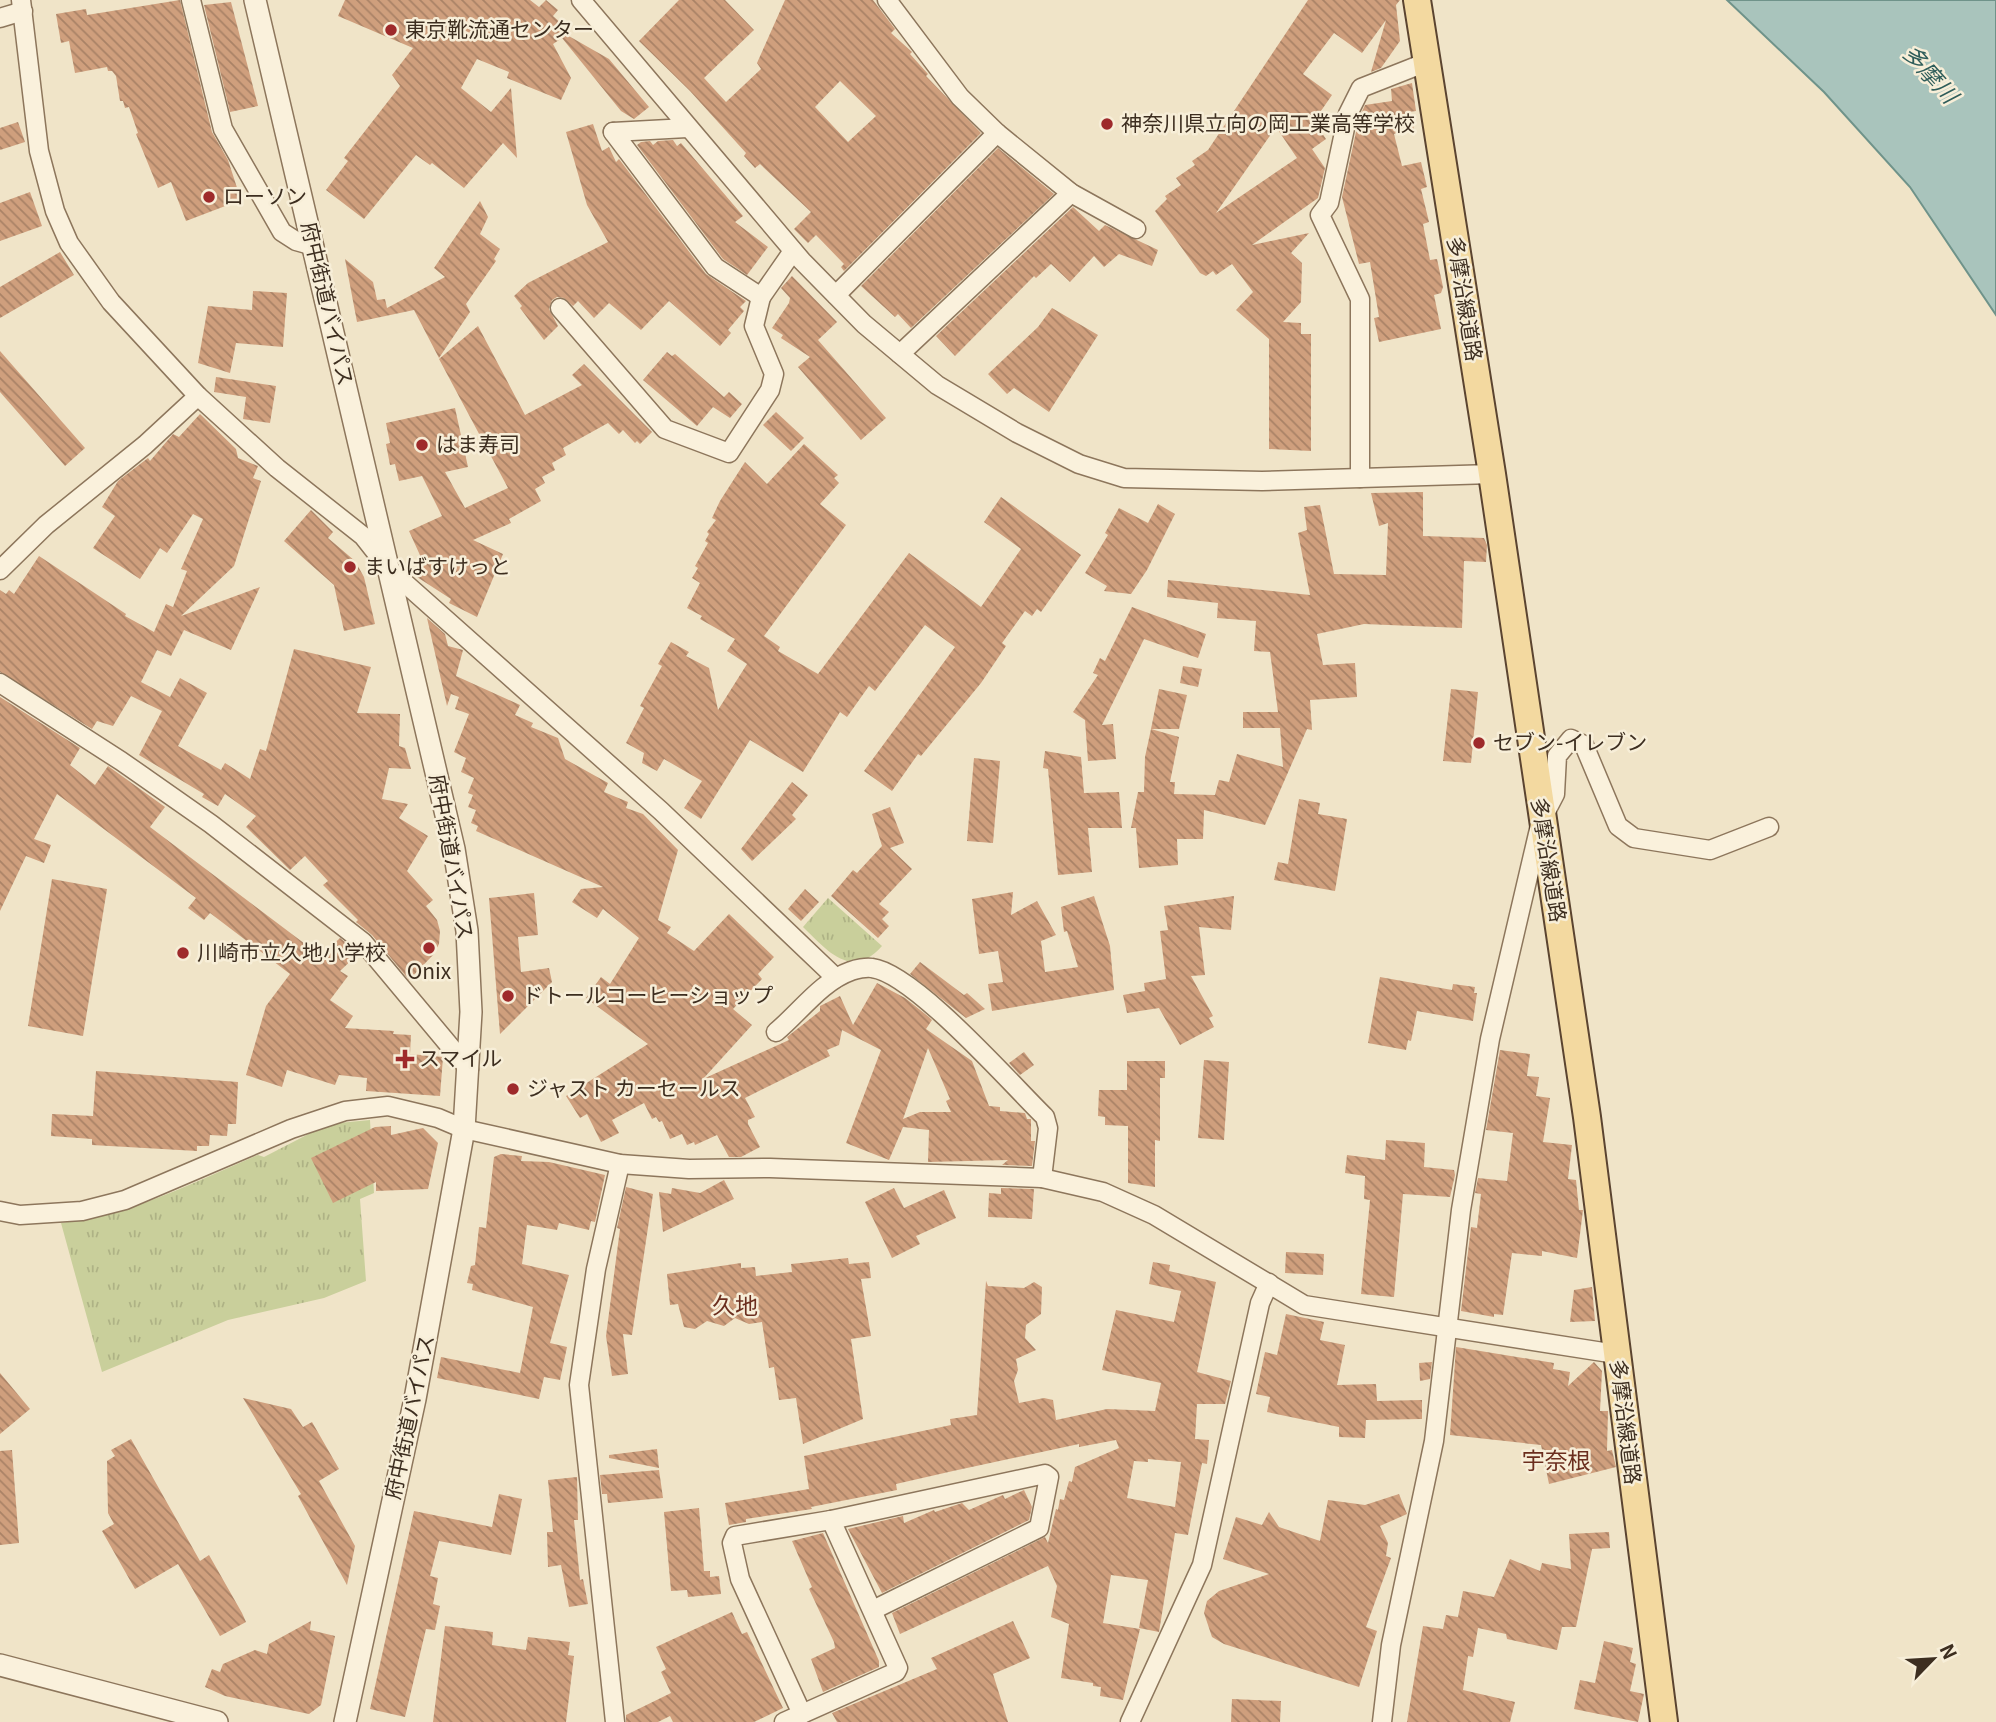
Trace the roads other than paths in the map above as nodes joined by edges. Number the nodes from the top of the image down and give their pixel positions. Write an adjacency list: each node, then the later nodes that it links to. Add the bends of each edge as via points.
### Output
1 (191, 0): 13 (street, via 223,129 282,232 296,242)
2 (255, 0): 13 (street, 府中街道バイパス)
3 (581, 0): 9 (street)
4 (887, 0): 10 (street, via 960,97)
5 (1417, 0): 8 (main road, 多摩沿線道路)
6 (22, 5): 7 (street); 19 (street, via 38,151 69,243 111,302)
7 (0, 18)
8 (1427, 62): 20 (main road, 多摩沿線道路); 21 (street, via 1361,88 1348,114 1329,203 1320,215 1360,299)
9 (687, 128): 14 (street); 16 (street, via 613,132 715,267)
10 (997, 133): 11 (street); 15 (street)
11 (1071, 193): 12 (street); 18 (street)
12 (1136, 229)
13 (314, 246): 22 (street, 府中街道バイパス)
14 (793, 251): 15 (street); 16 (street)
15 (836, 295): 18 (street)
16 (761, 297): 17 (street, via 754,326 774,373 770,390 729,453 664,429)
17 (560, 308)
18 (900, 354): 21 (street, via 937,385 1017,433 1079,464 1124,478 1209,482)
19 (198, 396): 22 (street, via 277,468 363,536); 23 (street)
20 (1492, 474): 21 (street); 25 (main road, 多摩沿線道路)
21 (1360, 478)
22 (388, 569): 27 (street, via 661,811); 29 (street, 府中街道バイパス, via 467,930)
23 (0, 570)
24 (0, 683): 29 (street, via 211,824 363,942)
25 (1541, 821): 26 (street, via 1555,794 1557,756 1571,739 1584,745 1618,826 1634,838 1710,850); 35 (street, via 1490,1039); 36 (main road, 多摩沿線道路, via 1587,1117)
26 (1769, 827)
27 (836, 978): 28 (street); 32 (street, via 872,968 902,981 976,1045 1045,1118)
28 (776, 1032)
29 (469, 1069): 30 (street, 府中街道バイパス)
30 (464, 1129): 31 (street); 33 (street, via 388,1106 345,1111 291,1129 125,1200 82,1211 20,1215); 42 (street, 府中街道バイパス, via 415,1399)
31 (621, 1164): 32 (street); 43 (street, via 596,1269 579,1385)
32 (1042, 1178): 34 (street, via 1102,1192 1154,1215)
33 (0, 1211)
34 (1269, 1283): 35 (street, via 1304,1305); 45 (street, via 1260,1303 1202,1565)
35 (1447, 1327): 36 (street); 46 (street, via 1434,1441 1391,1645)
36 (1616, 1354): 47 (main road, 多摩沿線道路)
37 (831, 1520): 38 (street); 38 (street, via 1045,1474 1049,1477 1040,1528); 40 (street, via 735,1536 732,1543 740,1579)
38 (873, 1610): 40 (street, via 896,1672)
39 (0, 1665): 41 (street)
40 (802, 1714): 44 (street)
41 (217, 1722)
42 (345, 1722)
43 (615, 1722)
44 (784, 1722)
45 (1130, 1722)
46 (1382, 1722)
47 (1664, 1722)

